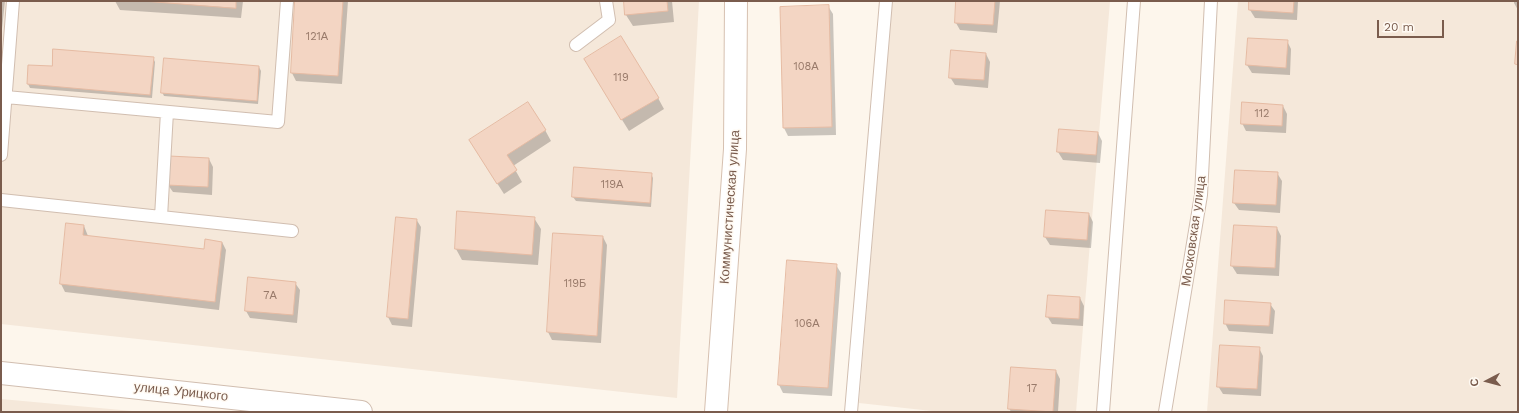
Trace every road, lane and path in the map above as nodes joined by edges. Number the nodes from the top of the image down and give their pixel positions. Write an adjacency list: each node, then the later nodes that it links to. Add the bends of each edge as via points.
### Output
1 (13, 1): 9 (lane)
2 (287, 1): 10 (lane, via 278,122)
3 (606, 1): 8 (lane, via 609,20)
4 (736, 1): 18 (main road, Коммунистическая улица, via 735,149)
5 (886, 1): 19 (lane)
6 (1134, 1): 20 (lane)
7 (1211, 1): 21 (lane, Московская улица, via 1201,195)
8 (576, 45)
9 (6, 97): 10 (lane); 11 (lane)
10 (167, 112): 13 (lane)
11 (1, 155)
12 (1, 200): 13 (lane)
13 (161, 217): 14 (lane)
14 (292, 231)
15 (1, 373): 16 (main road, улица Урицкого)
16 (290, 408): 17 (main road, улица Урицкого)
17 (361, 412)
18 (716, 412)
19 (851, 412)
20 (1103, 412)
21 (1165, 412)

